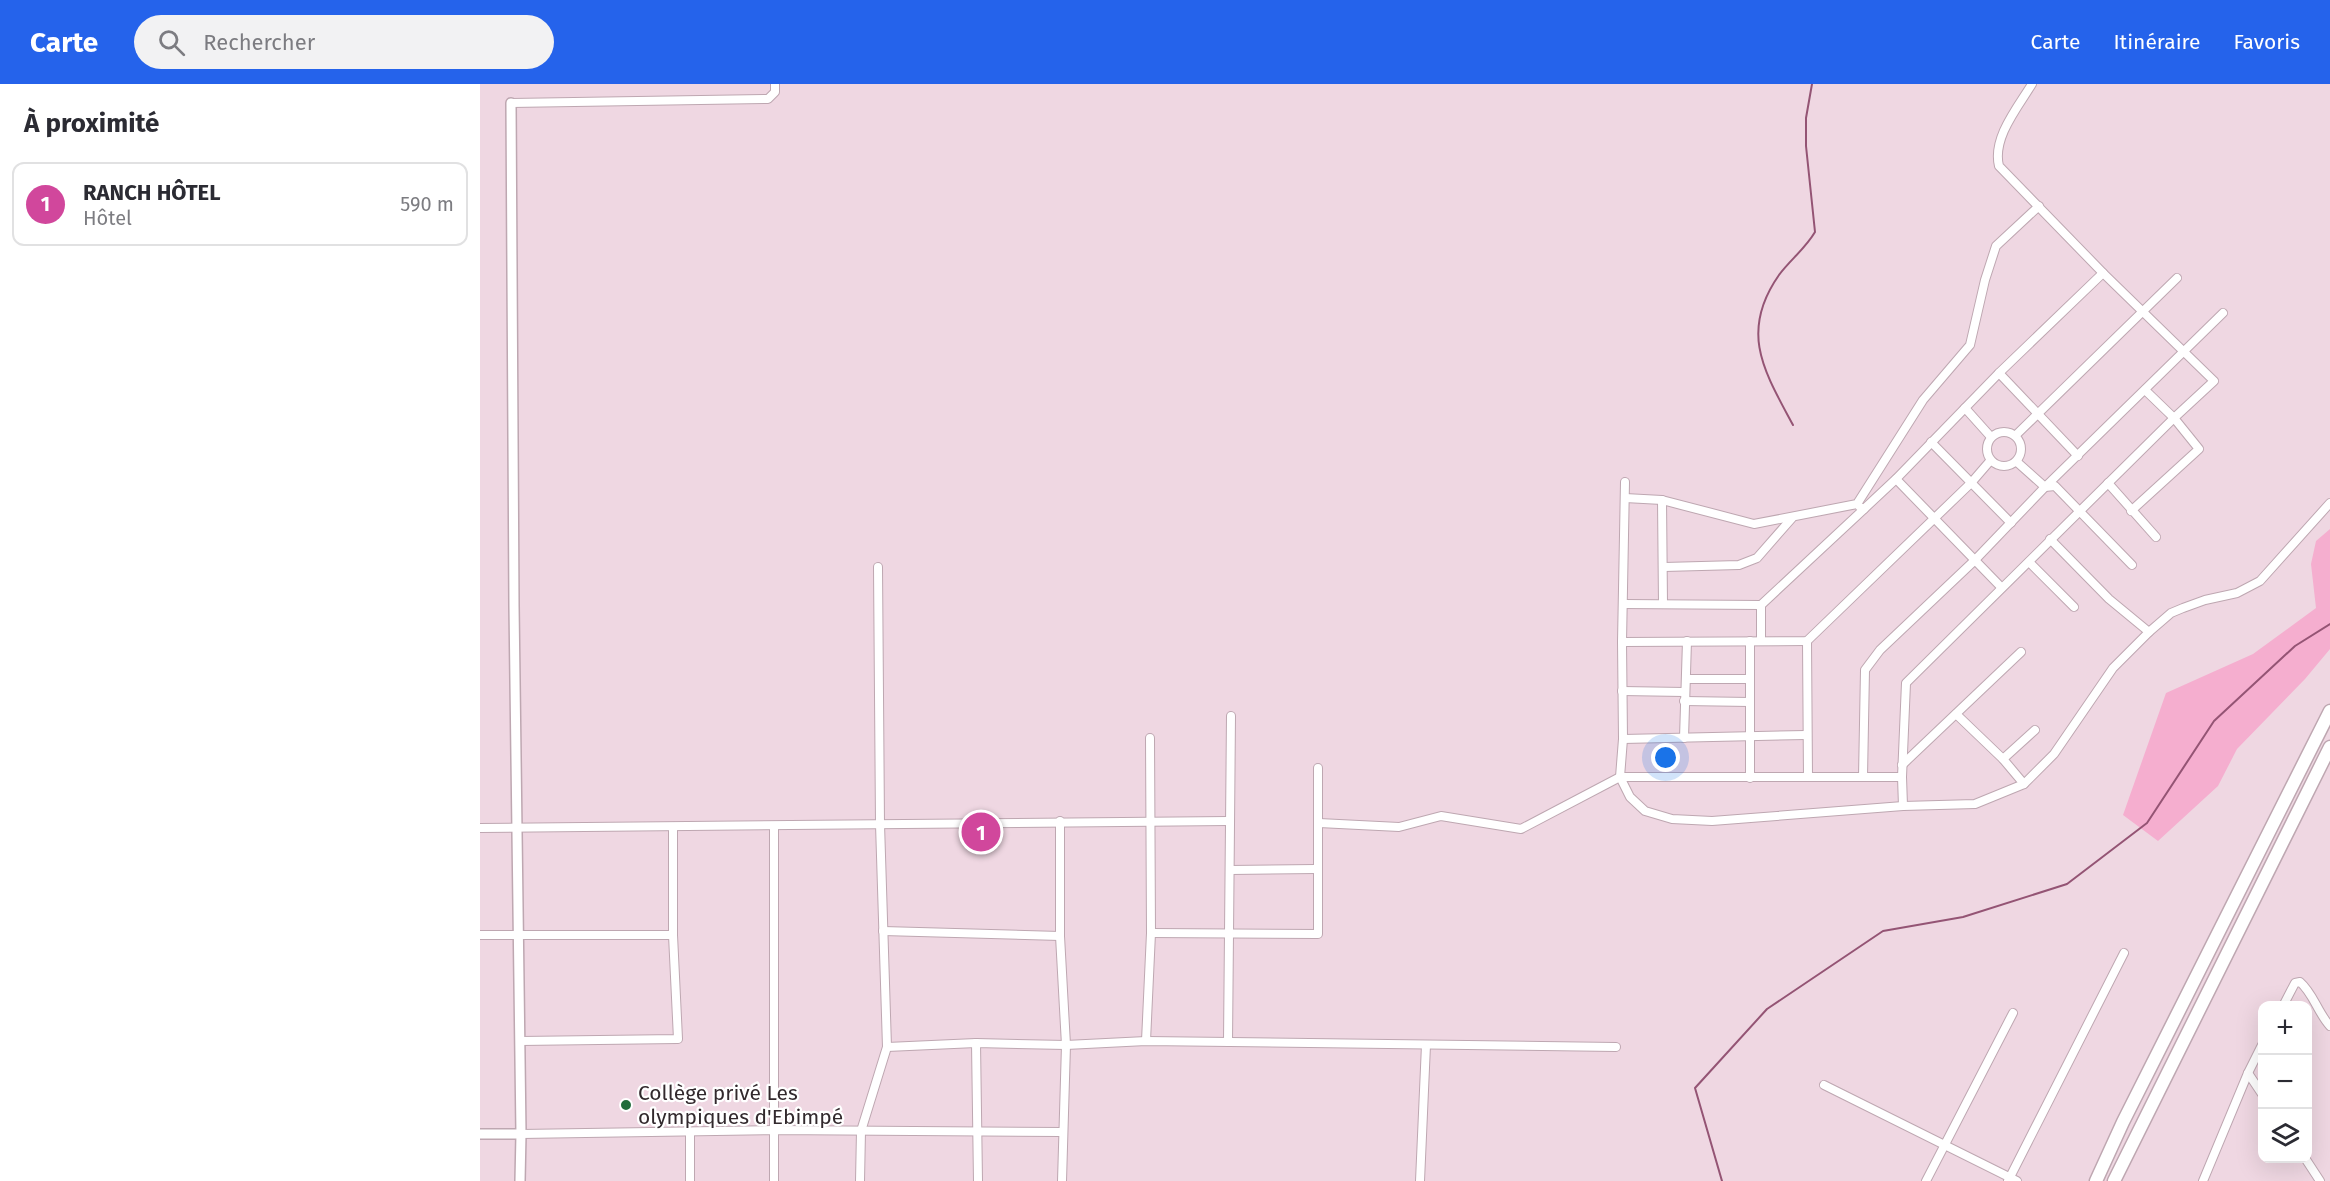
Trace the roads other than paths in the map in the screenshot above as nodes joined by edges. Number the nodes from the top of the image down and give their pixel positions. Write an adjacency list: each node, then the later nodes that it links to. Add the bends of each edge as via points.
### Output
1 (775, 84): 3 (street, via 775,92 768,99)
2 (2032, 84): 4 (street, via 2011,118 1997,158 1999,166)
3 (511, 103): 88 (street)
4 (2039, 206): 5 (street); 29 (street, via 1996,246 1970,345 1923,400)
5 (2103, 273): 7 (street); 10 (street)
6 (2177, 278): 7 (street)
7 (2142, 310): 9 (street); 13 (street)
8 (2223, 313): 9 (street)
9 (2184, 351): 11 (street); 14 (street, via 2214,381)
10 (1999, 373): 12 (street); 13 (street)
11 (2145, 390): 14 (street); 18 (street)
12 (1965, 408): 16 (street); 17 (street)
13 (2039, 414): 15 (street); 18 (street)
14 (2174, 418): 24 (street); 31 (street, via 2199,449)
15 (2016, 435): 16 (street, via 2003,431); 20 (street, via 2023,448)
16 (1991, 437): 19 (street, via 1986,449)
17 (1931, 442): 21 (street); 23 (street)
18 (2078, 456): 25 (street)
19 (1990, 461): 20 (street, via 2004,468); 23 (street)
20 (2017, 462): 25 (street)
21 (1896, 479): 29 (street); 33 (street)
22 (1625, 482): 26 (street)
23 (1971, 483): 33 (street); 34 (street)
24 (2108, 483): 30 (street); 31 (street)
25 (2045, 487): 30 (street, via 2055,486); 34 (street)
26 (1625, 498): 27 (street); 43 (street)
27 (1662, 500): 32 (street, via 1754,524); 41 (street)
28 (2330, 503): 47 (street, via 2260,581 2237,593 2183,608)
29 (1861, 507): 32 (street); 45 (street)
30 (2081, 510): 36 (street); 39 (street)
31 (2131, 511): 35 (street)
32 (1791, 518): 41 (street, via 1757,558 1739,565)
33 (1934, 519): 37 (street); 51 (street)
34 (2011, 523): 37 (street)
35 (2156, 537)
36 (2050, 539): 38 (street); 47 (street, via 2109,599)
37 (1974, 561): 42 (street); 75 (street, via 1880,650 1865,670)
38 (2028, 562): 42 (street); 46 (street)
39 (2132, 565)
40 (878, 567): 84 (street)
41 (1664, 567): 44 (street)
42 (2001, 588): 71 (street, via 1906,682)
43 (1623, 604): 44 (street); 52 (street)
44 (1663, 604): 45 (street)
45 (1761, 605): 50 (street)
46 (2074, 607)
47 (2149, 632): 78 (street, via 2113,668 2054,754)
48 (1687, 641): 49 (street); 52 (street); 54 (street)
49 (1750, 641): 50 (street); 55 (street)
50 (1761, 641): 51 (street)
51 (1808, 641): 64 (street)
52 (1622, 642): 56 (street)
53 (2021, 652): 61 (street)
54 (1686, 679): 55 (street); 57 (street)
55 (1749, 679): 59 (street)
56 (1622, 691): 57 (street); 68 (street)
57 (1684, 692): 58 (street)
58 (1684, 701): 59 (street); 67 (street)
59 (1750, 702): 65 (street)
60 (2330, 711): 132 (main road)
61 (1956, 714): 70 (street); 71 (street)
62 (1231, 716): 82 (street)
63 (2035, 730): 70 (street)
64 (1806, 735): 65 (street); 74 (street)
65 (1748, 737): 67 (street); 77 (street)
66 (1150, 738): 81 (street)
67 (1684, 738): 68 (street)
68 (1623, 739): 73 (street)
69 (2330, 747): 133 (main road)
70 (2003, 759): 78 (street)
71 (1902, 765): 76 (street)
72 (1318, 768): 83 (street)
73 (1620, 777): 77 (street); 79 (street, via 1630,796 1645,811 1672,819 1712,821); 83 (street, via 1521,829 1441,816 1399,827)
74 (1808, 777): 75 (street); 77 (street)
75 (1863, 777): 76 (street)
76 (1902, 777): 79 (street)
77 (1749, 778)
78 (2024, 784): 79 (street, via 1976,804)
79 (1903, 806)
80 (1060, 821): 81 (street); 84 (street); 97 (street)
81 (1149, 821): 82 (street); 92 (street)
82 (1229, 821): 90 (street)
83 (1319, 823): 89 (street)
84 (880, 824): 86 (street); 91 (street)
85 (673, 827): 86 (street); 88 (street); 96 (street)
86 (774, 827): 114 (street)
87 (480, 828): 88 (street)
88 (516, 829): 95 (street)
89 (1317, 869): 90 (street); 93 (street, via 1318,934)
90 (1230, 870): 93 (street)
91 (883, 931): 97 (street); 108 (street)
92 (1151, 933): 93 (street); 103 (street)
93 (1229, 933): 104 (street)
94 (480, 935): 95 (street)
95 (518, 935): 96 (street); 102 (street)
96 (673, 935): 102 (street, via 678,1039)
97 (1060, 936): 106 (street)
98 (2124, 953): 123 (street)
99 (2285, 1001): 101 (street, via 2295,983 2300,982)
100 (2013, 1013): 121 (street)
101 (2330, 1026)
102 (520, 1041): 120 (street)
103 (1146, 1041): 104 (street); 106 (street)
104 (1228, 1042): 107 (street)
105 (976, 1043): 106 (street); 108 (street); 117 (street)
106 (1066, 1045): 118 (street)
107 (1426, 1045): 109 (street); 130 (street)
108 (887, 1047): 115 (street)
109 (1616, 1047)
110 (2258, 1053): 111 (street)
111 (2248, 1073): 113 (street); 134 (street)
112 (1824, 1086): 121 (street)
113 (2258, 1088)
114 (773, 1130): 115 (street); 116 (street); 126 (street)
115 (861, 1131): 117 (street); 127 (street)
116 (690, 1132): 120 (street); 125 (street)
117 (978, 1132): 118 (street); 128 (street)
118 (1062, 1132): 129 (street)
119 (480, 1134): 120 (street)
120 (521, 1134): 124 (street)
121 (1944, 1145): 123 (street); 131 (street)
122 (2308, 1163): 135 (street)
123 (2011, 1180)
124 (520, 1181)
125 (690, 1181)
126 (774, 1181)
127 (860, 1181)
128 (978, 1181)
129 (1062, 1181)
130 (1419, 1181)
131 (1926, 1181)
132 (2096, 1181)
133 (2114, 1181)
134 (2203, 1181)
135 (2320, 1181)

